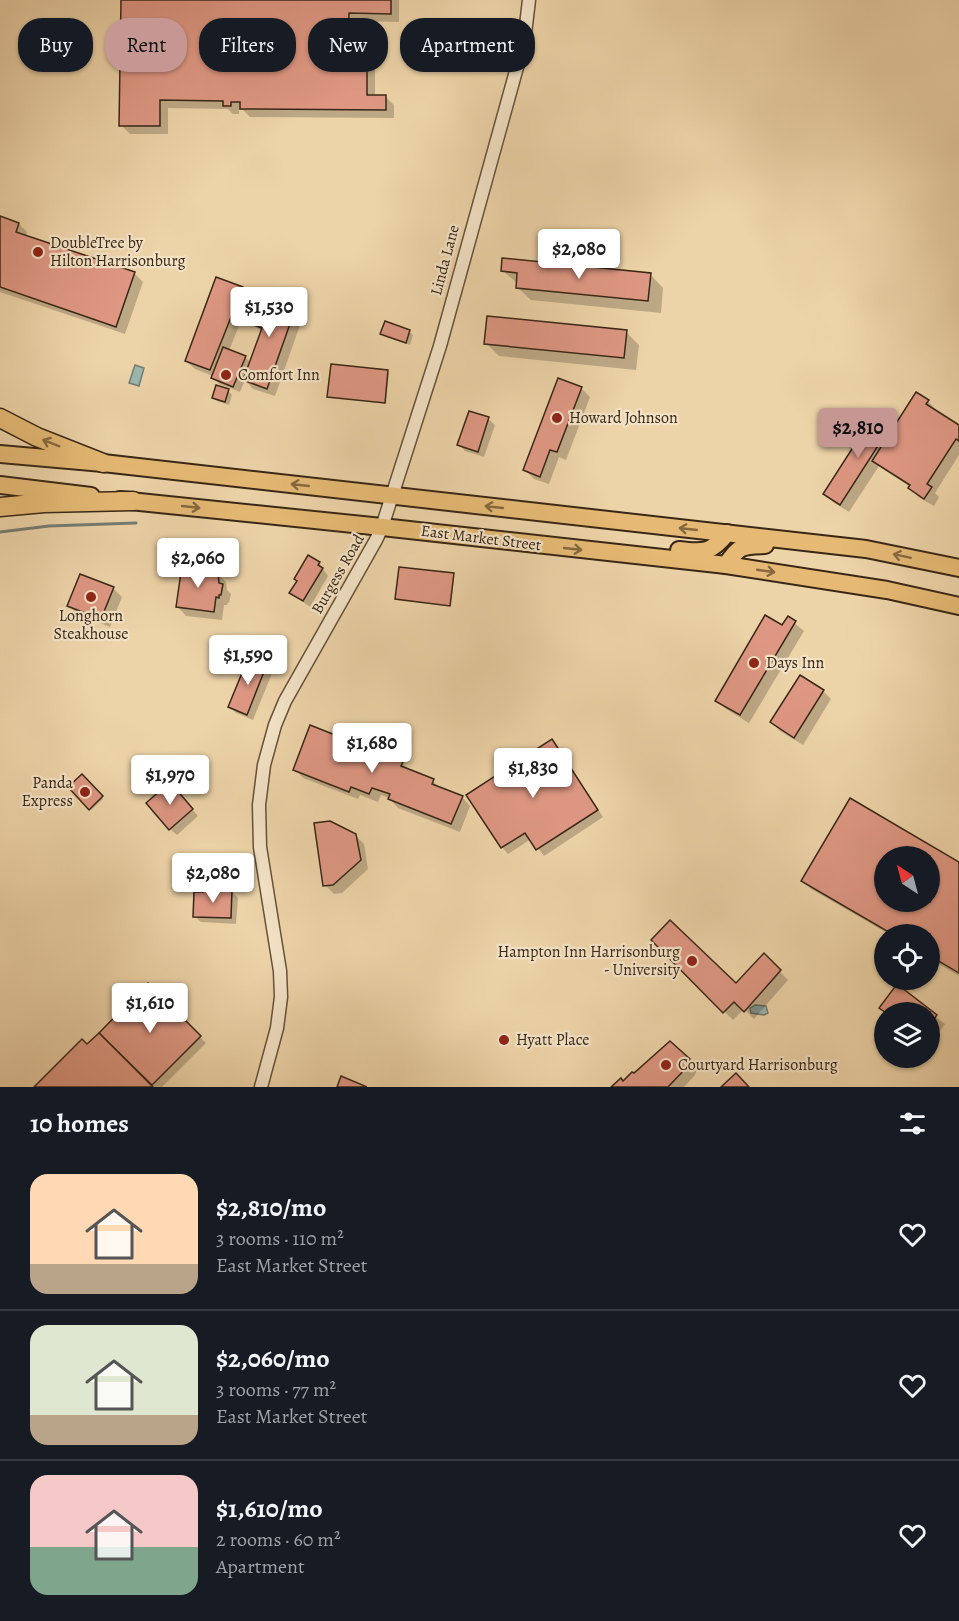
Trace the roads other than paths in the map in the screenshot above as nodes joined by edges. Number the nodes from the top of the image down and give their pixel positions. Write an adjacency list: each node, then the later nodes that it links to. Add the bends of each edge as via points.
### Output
1 (529, 0): 6 (street, Linda Lane, via 524,42 509,97 440,346)
2 (0, 418): 4 (highway, one-way to 2)
3 (0, 454): 4 (highway, East Market Street)
4 (103, 463): 6 (highway, East Market Street, one-way to 4)
5 (0, 485): 7 (highway, East Market Street)
6 (392, 496): 9 (street, Linda Lane); 10 (highway, East Market Street, one-way to 6)
7 (133, 501): 8 (highway); 9 (highway, East Market Street, one-way to 9)
8 (0, 507)
9 (382, 526): 12 (highway, East Market Street, one-way to 12); 16 (street, Burgess Road, via 285,701 264,765 259,804 260,847 281,997)
10 (727, 533): 11 (highway, East Market Street); 12 (highway, via 711,550 668,549)
11 (808, 542): 13 (highway, via 745,546 736,549); 14 (highway, East Market Street, one-way to 11)
12 (651, 557): 13 (highway, East Market Street)
13 (726, 565): 15 (highway, East Market Street, one-way to 15, via 887,590)
14 (959, 568)
15 (959, 606)
16 (261, 1087)

